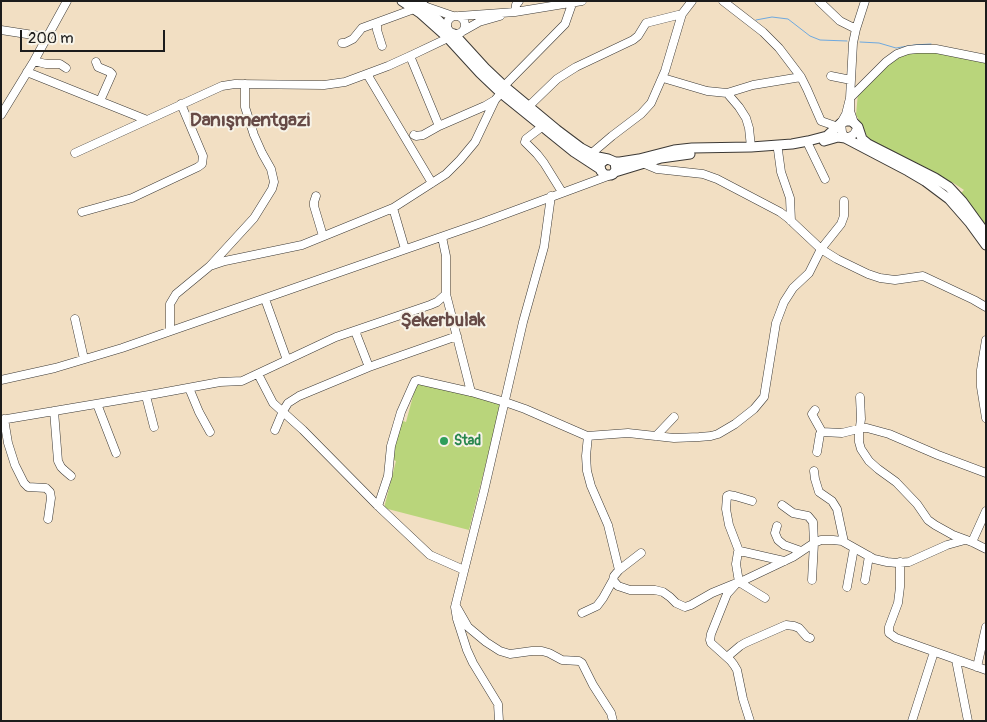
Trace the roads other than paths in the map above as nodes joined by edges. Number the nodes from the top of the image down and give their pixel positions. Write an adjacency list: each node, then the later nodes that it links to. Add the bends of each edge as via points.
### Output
1 (67, 1): 19 (street)
2 (402, 1): 10 (main road)
3 (519, 1): 12 (street)
4 (582, 1): 9 (street)
5 (692, 1): 13 (street)
6 (723, 1): 30 (street, via 763,32)
7 (819, 1): 17 (street, via 840,21)
8 (865, 1): 17 (street)
9 (572, 4): 12 (street); 34 (street, via 565,24)
10 (414, 5): 11 (main road); 15 (street); 18 (main road)
11 (424, 6): 14 (street); 18 (main road)
12 (515, 12): 14 (street); 18 (street)
13 (682, 14): 31 (street); 39 (street, via 646,23 633,40 576,66)
14 (456, 16): 18 (street, via 446,22); 18 (street, via 464,20 465,26)
15 (377, 23): 20 (street, via 362,28 352,39); 21 (street)
16 (1, 30): 19 (street)
17 (856, 30): 32 (street)
18 (453, 33): 22 (street); 34 (main road, via 480,74)
19 (46, 37): 24 (street)
20 (342, 42)
21 (382, 46)
22 (410, 56): 28 (street); 43 (street)
23 (985, 57): 36 (street, via 936,49 908,50 886,62)
24 (34, 61): 26 (street, via 60,64); 27 (street)
25 (96, 62): 37 (street, via 98,67 112,74)
26 (66, 68)
27 (27, 72): 37 (street); 40 (street)
28 (367, 74): 33 (street, via 324,85); 59 (street)
29 (831, 76): 32 (street)
30 (801, 77): 35 (street); 45 (street, via 821,122)
31 (662, 78): 35 (street, via 707,91); 48 (street, via 651,103 642,114)
32 (851, 80): 36 (street)
33 (245, 84): 38 (street, via 222,86); 73 (street, via 245,107 274,182 254,218)
34 (500, 93): 39 (main road); 43 (street, via 485,106); 44 (main road); 59 (street, via 475,142 446,174)
35 (727, 93): 50 (street, via 746,118)
36 (850, 98): 42 (street, via 850,111); 45 (street)
37 (100, 101): 41 (street)
38 (182, 104): 41 (street); 65 (street, via 203,156 202,164 132,198)
39 (529, 106): 53 (main road, via 570,140)
40 (1, 115)
41 (147, 120): 52 (street)
42 (856, 125): 45 (main road, via 846,121); 47 (street, via 854,134); 67 (main road, via 868,144 949,187)
43 (439, 126): 46 (street, via 423,135)
44 (543, 126): 56 (main road); 60 (street, via 526,142)
45 (840, 126): 47 (street); 50 (main road, via 827,136 808,141)
46 (414, 135)
47 (845, 138): 49 (main road); 70 (main road, via 908,171 949,199)
48 (602, 144): 53 (street); 54 (street, via 602,152)
49 (809, 146): 51 (main road); 58 (street)
50 (751, 147): 54 (main road, via 692,148 627,162)
51 (778, 150): 55 (main road, via 693,153); 66 (street, via 790,198)
52 (75, 153)
53 (592, 153): 54 (main road)
54 (612, 161): 56 (main road, via 603,161); 57 (main road, via 617,168)
55 (645, 164): 57 (main road); 66 (street, via 717,179)
56 (600, 169): 57 (main road, via 603,174); 60 (street)
57 (611, 174): 60 (street)
58 (825, 179)
59 (432, 183): 64 (street)
60 (565, 191): 62 (street)
61 (316, 196): 68 (street, via 314,206)
62 (551, 196): 69 (street); 91 (street, via 544,247)
63 (844, 202): 72 (street, via 841,224)
64 (393, 208): 68 (street); 71 (street)
65 (82, 212)
66 (791, 221): 72 (street)
67 (986, 234)
68 (323, 236): 73 (street, via 302,245)
69 (442, 237): 71 (street); 74 (street, via 446,256)
70 (986, 245)
71 (405, 249): 75 (street)
72 (821, 249): 76 (street, via 880,278 927,277); 105 (street, via 808,273 784,302 776,323 764,398 759,404 718,434 674,438)
73 (210, 266): 78 (street, via 176,294 170,304)
74 (446, 294): 79 (street, via 430,305); 80 (street)
75 (265, 298): 78 (street); 83 (street)
76 (986, 307)
77 (75, 319): 82 (street)
78 (170, 331): 82 (street)
79 (355, 331): 83 (street); 84 (street)
80 (457, 336): 84 (street); 88 (street)
81 (986, 340): 97 (street, via 980,370)
82 (84, 359): 86 (street)
83 (287, 360): 85 (street)
84 (369, 367): 95 (street, via 299,396)
85 (258, 374): 87 (street, via 242,382); 95 (street, via 273,403)
86 (1, 380)
87 (189, 388): 89 (street); 102 (street)
88 (471, 392): 91 (street); 113 (street, via 423,380 415,381 400,412 391,446 388,476)
89 (146, 396): 92 (street); 99 (street)
90 (860, 397): 100 (street)
91 (504, 402): 104 (street); 128 (street)
92 (97, 404): 94 (street); 107 (street)
93 (815, 410): 103 (street, via 812,414)
94 (54, 411): 98 (street); 110 (street, via 58,461)
95 (283, 411): 101 (street); 113 (street)
96 (674, 417): 105 (street)
97 (986, 418)
98 (2, 419): 115 (street, via 24,483 50,492)
99 (154, 427)
100 (860, 429): 103 (street, via 842,433); 109 (street, via 889,434); 117 (street, via 859,442 869,461 903,489 928,520)
101 (275, 430)
102 (210, 432)
103 (822, 432): 106 (street)
104 (588, 436): 105 (street, via 628,433); 129 (street, via 587,471 608,525)
105 (656, 436)
106 (817, 452)
107 (116, 453)
108 (814, 471): 118 (street, via 819,492 837,509)
109 (986, 472)
110 (71, 476)
111 (752, 501): 122 (street, via 727,496 729,525)
112 (782, 505): 119 (street, via 793,513 810,517 814,526)
113 (378, 506): 128 (street, via 430,555)
114 (986, 511): 117 (street)
115 (48, 519)
116 (777, 526): 123 (street, via 778,540)
117 (968, 541): 121 (street); 127 (street)
118 (844, 542): 119 (street, via 827,540); 120 (street)
119 (814, 543): 123 (street); 131 (street)
120 (854, 548): 125 (street); 134 (street)
121 (986, 550)
122 (738, 551): 126 (street); 133 (street)
123 (801, 551): 126 (street)
124 (641, 553): 129 (street)
125 (869, 556): 127 (street, via 880,561); 132 (street)
126 (784, 561): 133 (street)
127 (900, 562): 140 (street, via 899,595 889,633)
128 (464, 570): 136 (street)
129 (619, 570): 130 (street)
130 (613, 580): 133 (street, via 626,589 663,592 685,607); 137 (street, via 597,606)
131 (812, 580)
132 (865, 580)
133 (737, 583): 135 (street); 141 (street, via 727,594 710,638 711,643)
134 (847, 587)
135 (765, 598)
136 (455, 604): 145 (street, via 467,650 498,704); 146 (street, via 468,626 500,651 510,654 537,651 582,663)
137 (582, 613)
138 (986, 627): 143 (street)
139 (810, 638): 141 (street, via 799,628 786,625 745,643)
140 (934, 652): 142 (street); 148 (street)
141 (727, 657): 147 (street, via 736,670)
142 (956, 660): 143 (street); 149 (street)
143 (977, 667): 144 (street)
144 (986, 670)
145 (499, 721)
146 (613, 721)
147 (750, 721)
148 (912, 721)
149 (968, 721)

